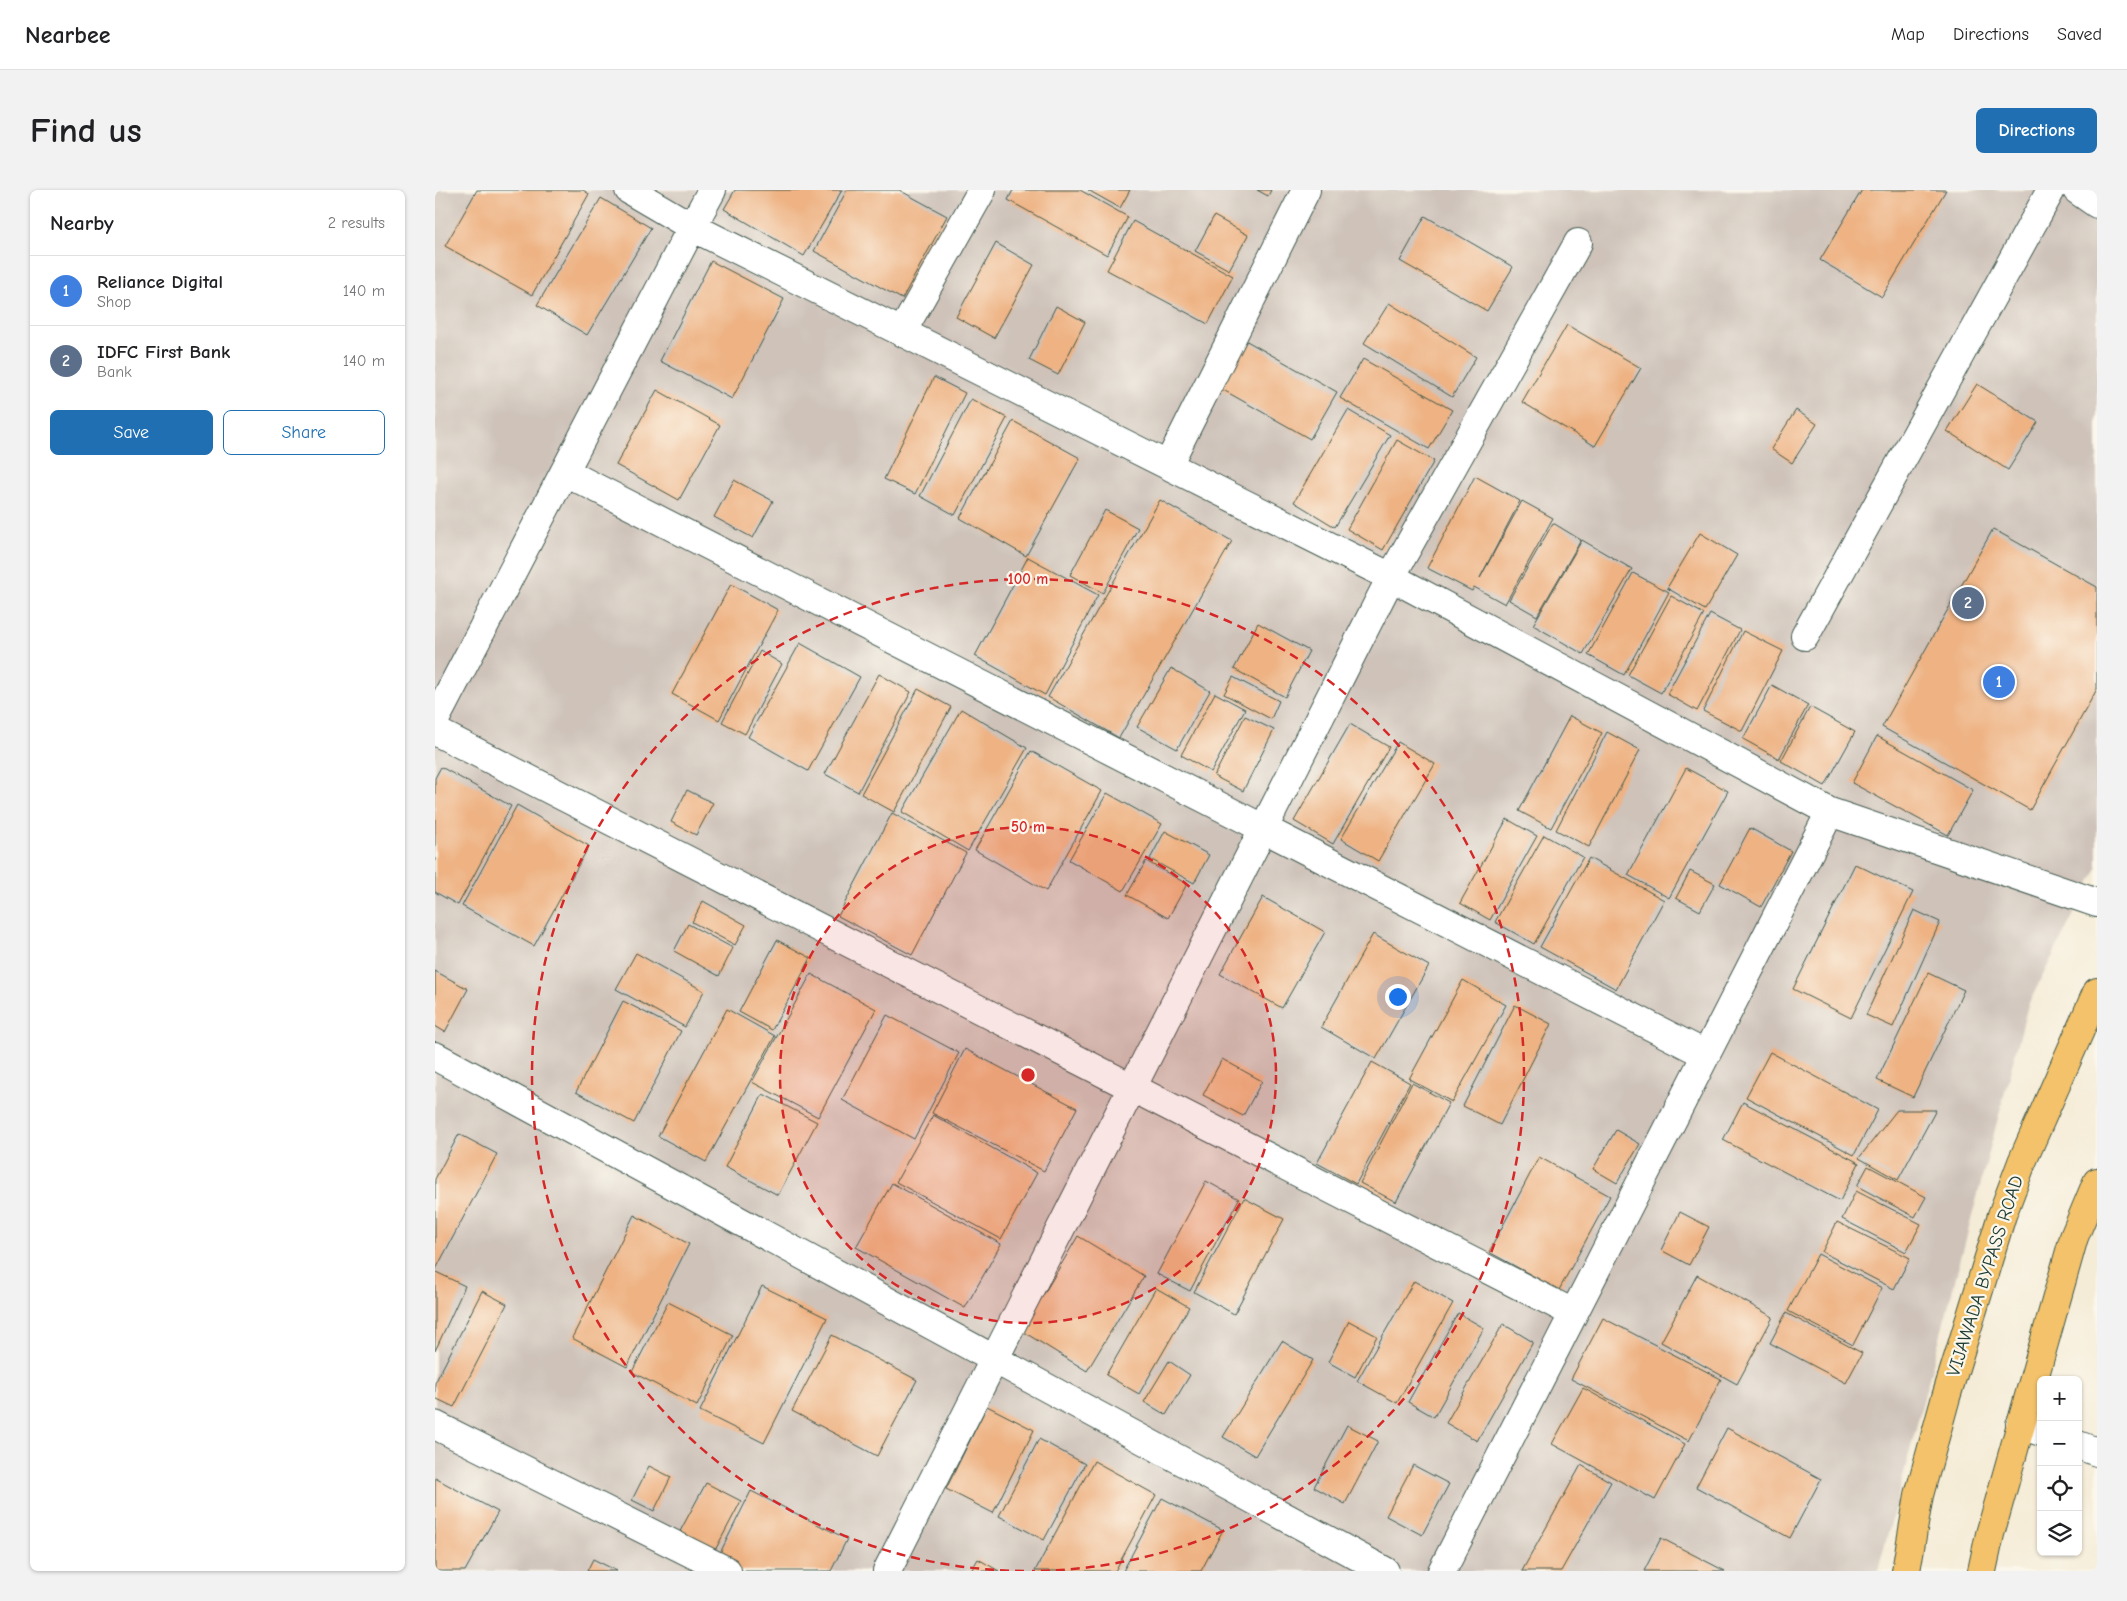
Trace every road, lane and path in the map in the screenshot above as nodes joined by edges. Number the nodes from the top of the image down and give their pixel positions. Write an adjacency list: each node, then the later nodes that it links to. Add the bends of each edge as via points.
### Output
1 (629, 190): 8 (street)
2 (712, 190): 8 (street)
3 (983, 190): 10 (street)
4 (1306, 190): 11 (street)
5 (2051, 190): 14 (street)
6 (2077, 190): 7 (street)
7 (2097, 204)
8 (692, 227): 10 (street); 12 (street)
9 (1578, 243): 13 (street)
10 (902, 332): 11 (street)
11 (1168, 465): 13 (street)
12 (565, 472): 15 (street); 18 (street)
13 (1391, 577): 17 (street); 18 (street)
14 (1805, 636)
15 (435, 720)
16 (435, 731): 23 (street)
17 (1830, 812): 19 (street); 21 (street)
18 (1264, 829): 21 (street); 23 (street)
19 (2097, 904)
20 (2097, 992): 35 (main road, VIJAWADA BYPASS ROAD, via 2002,1215 1946,1397 1922,1486)
21 (1705, 1054): 25 (street)
22 (435, 1056): 26 (street)
23 (1133, 1087): 25 (street); 26 (street)
24 (2097, 1182): 28 (main road, via 2074,1237)
25 (1573, 1313): 34 (street)
26 (995, 1359): 32 (street); 33 (street)
27 (435, 1425): 31 (street)
28 (2031, 1429): 36 (main road, via 1990,1534)
29 (2082, 1446): 30 (street)
30 (2097, 1452)
31 (727, 1571)
32 (887, 1571)
33 (1385, 1571)
34 (1442, 1571)
35 (1905, 1571)
36 (1982, 1571)

